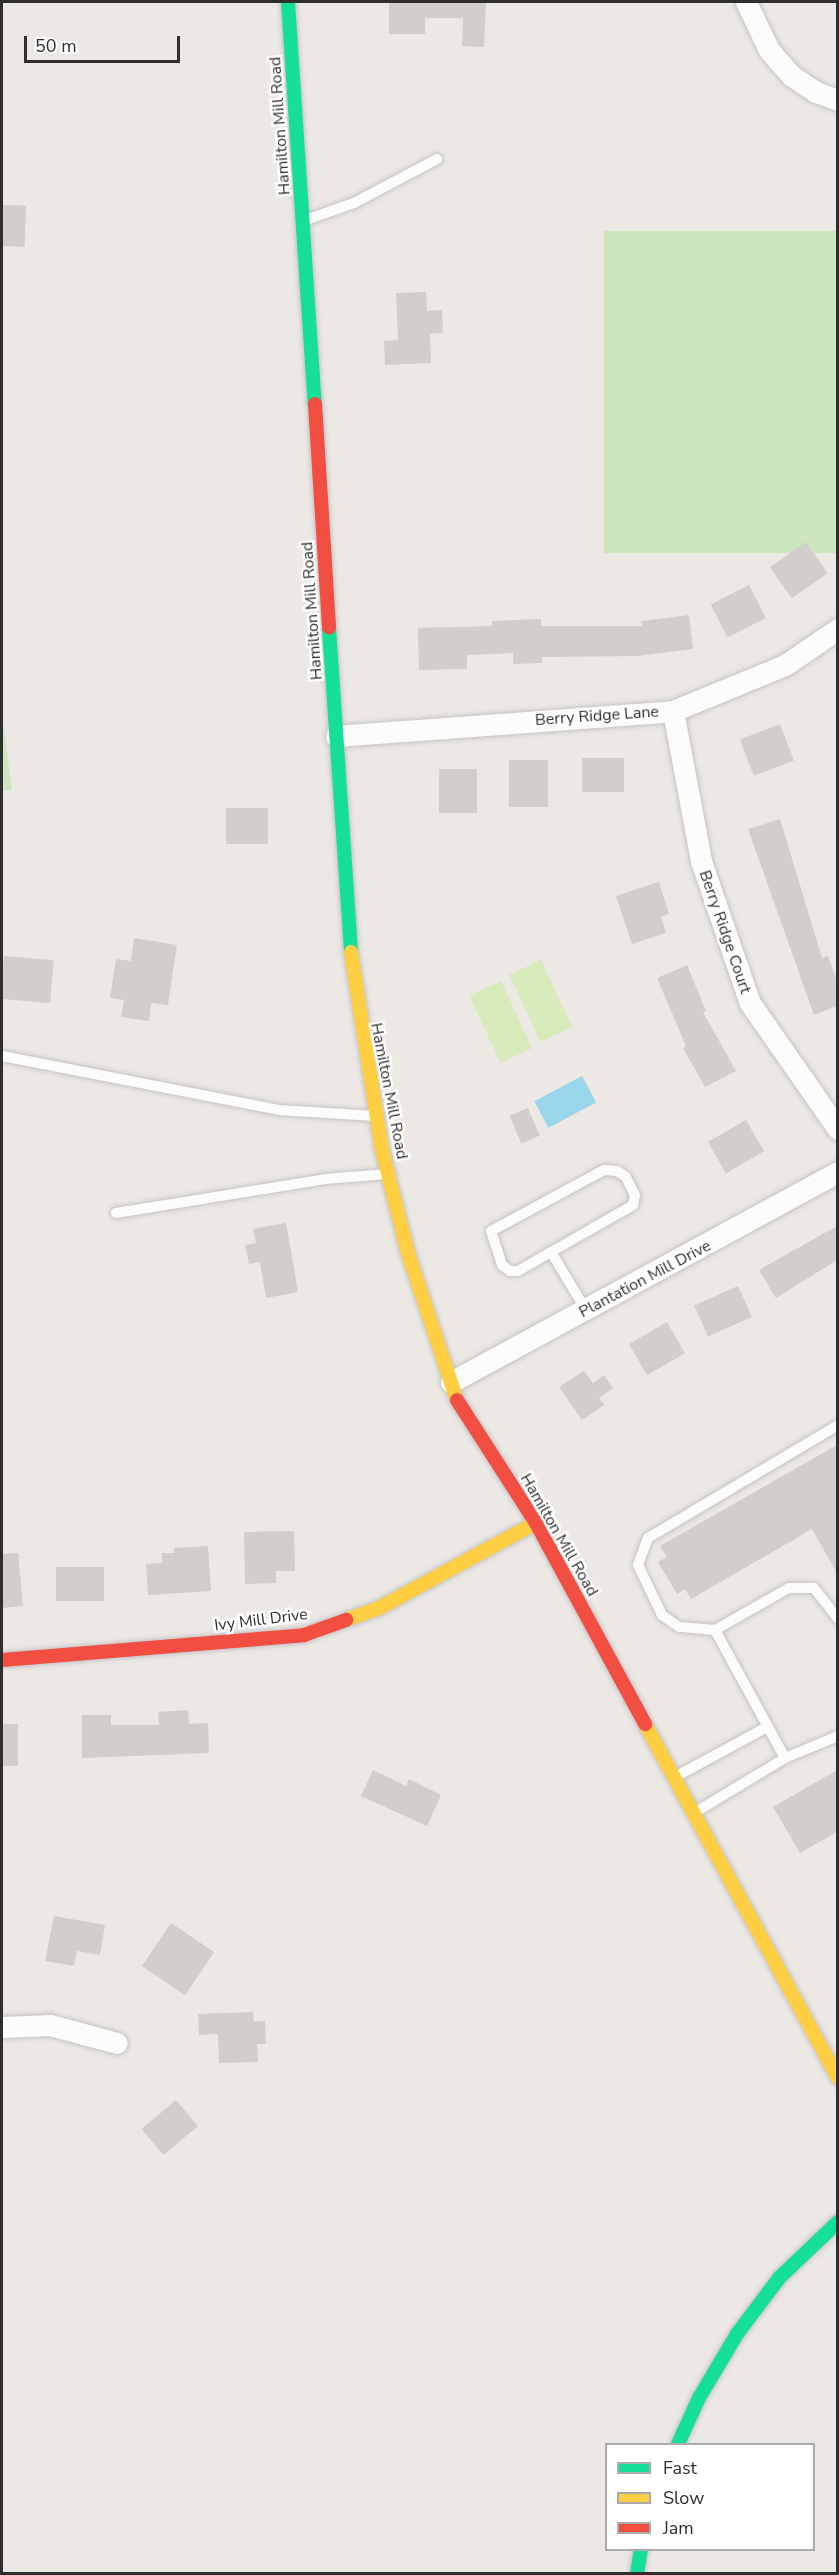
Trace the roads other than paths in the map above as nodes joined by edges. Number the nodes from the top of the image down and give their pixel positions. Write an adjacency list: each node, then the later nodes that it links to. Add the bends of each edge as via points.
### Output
1 (288, 2): 5 (main road, Hamilton Mill Road)
2 (746, 2): 3 (street, via 769,50 792,76)
3 (837, 100)
4 (437, 159): 5 (lane, via 354,203)
5 (303, 221): 8 (main road, Hamilton Mill Road)
6 (837, 629): 7 (street, Berry Ridge Lane, via 785,665)
7 (673, 711): 8 (street, Berry Ridge Lane); 11 (street, Berry Ridge Court, via 701,861 750,1003)
8 (336, 736): 10 (main road, Hamilton Mill Road, via 353,984)
9 (2, 1056): 10 (lane, via 279,1110)
10 (376, 1116): 13 (main road, Hamilton Mill Road)
11 (837, 1129)
12 (837, 1172): 16 (street, Plantation Mill Drive)
13 (388, 1174): 14 (lane, via 326,1179); 17 (main road, Hamilton Mill Road, via 408,1253)
14 (116, 1213)
15 (550, 1252): 15 (lane, via 518,1271 510,1271 502,1265 491,1231 604,1170 626,1177 635,1195 633,1205); 16 (lane)
16 (586, 1310): 17 (street, Plantation Mill Drive)
17 (451, 1382): 19 (main road, Hamilton Mill Road, via 457,1400)
18 (837, 1425): 21 (lane, via 648,1538 638,1564 662,1615 679,1627)
19 (536, 1524): 22 (main road, Ivy Mill Drive, via 381,1607 304,1635); 26 (main road, Hamilton Mill Road)
20 (837, 1619): 21 (lane, via 814,1588 789,1588)
21 (715, 1630): 23 (lane)
22 (2, 1660)
23 (767, 1727): 25 (lane); 26 (lane)
24 (837, 1736): 25 (lane)
25 (785, 1758): 27 (lane)
26 (675, 1778): 27 (main road, Hamilton Mill Road)
27 (694, 1813): 30 (main road, Hamilton Mill Road)
28 (2, 2027): 29 (street, via 50,2025)
29 (117, 2043)
30 (837, 2078)
31 (837, 2222): 32 (main road, via 780,2277 737,2334 699,2398)
32 (679, 2443)
33 (641, 2551): 34 (main road)
34 (637, 2574)

